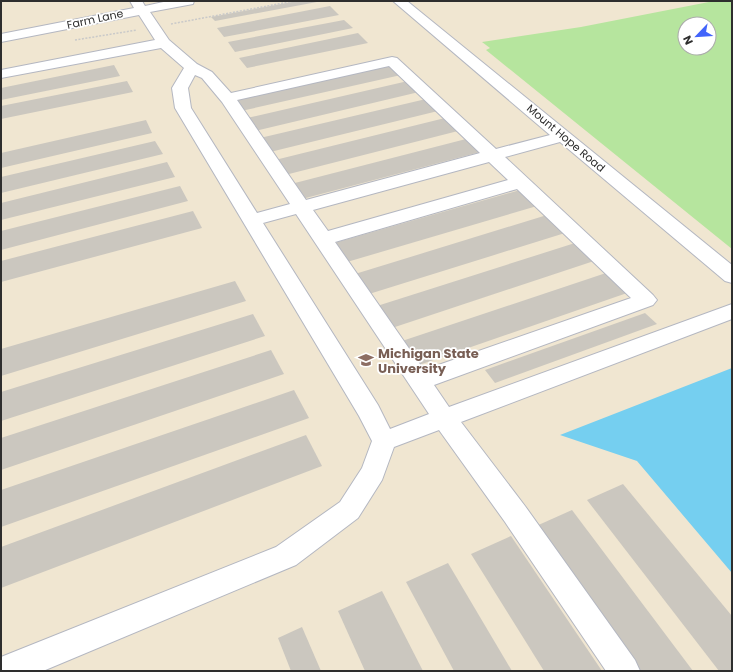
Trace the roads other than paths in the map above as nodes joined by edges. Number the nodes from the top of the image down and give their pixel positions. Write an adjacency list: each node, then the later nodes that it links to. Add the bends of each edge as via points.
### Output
1 (188, 1): 3 (street, Farm Lane)
2 (399, 1): 9 (street, Mount Hope Road)
3 (138, 5): 4 (street, Farm Lane); 5 (street)
4 (1, 38)
5 (164, 43): 6 (street); 7 (street)
6 (192, 67): 8 (street, via 206,75); 13 (street, via 180,88 183,108)
7 (1, 74)
8 (227, 98): 10 (street, via 392,61); 12 (street)
9 (564, 136): 10 (street); 15 (street, Mount Hope Road)
10 (492, 156): 11 (street); 12 (street)
11 (522, 182): 14 (street); 17 (street, via 646,300)
12 (301, 207): 13 (street); 14 (street)
13 (253, 220): 19 (street)
14 (323, 239): 17 (street)
15 (732, 276)
16 (732, 311): 18 (street)
17 (420, 381): 18 (street)
18 (444, 418): 19 (street); 21 (street, via 515,514)
19 (384, 441): 20 (street, via 373,472 349,510 286,556)
20 (6, 671)
21 (624, 671)

